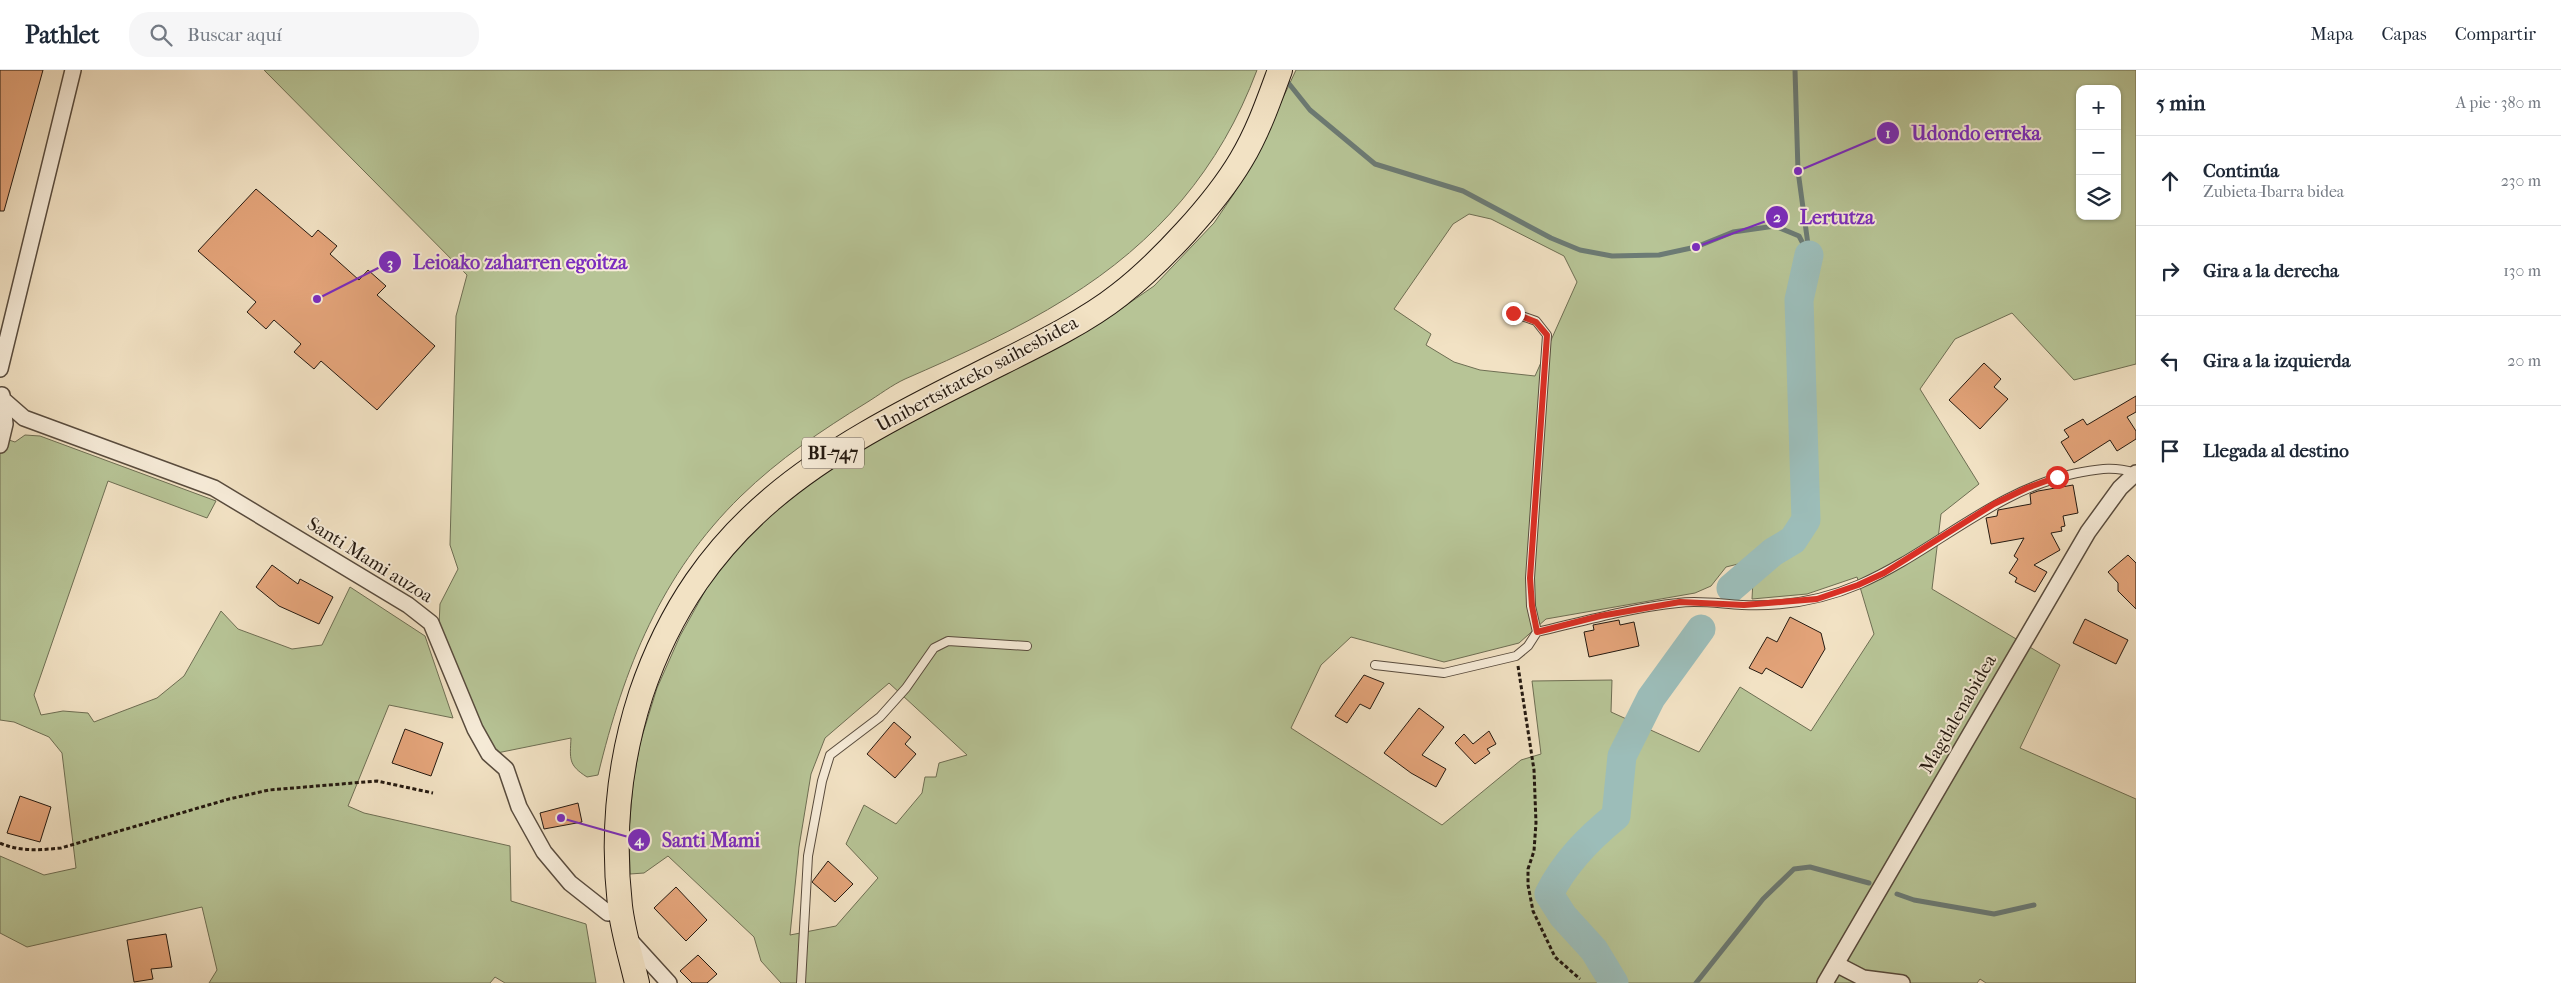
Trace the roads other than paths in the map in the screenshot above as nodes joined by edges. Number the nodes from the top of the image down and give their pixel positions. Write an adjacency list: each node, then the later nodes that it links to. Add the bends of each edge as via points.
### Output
1 (74, 70): 5 (street)
2 (1266, 70): 12 (main road, Unibertsitateko saihesbidea / BI-747, via 1227,156 1165,235 1120,277 1057,319 904,397 796,462 740,509 689,569 643,650 623,704 604,805)
3 (1280, 70): 13 (main road, Unibertsitateko saihesbidea / BI-747, via 1241,160 1204,210 1160,259 1118,296 1064,329 889,418 823,459 782,488 741,526 707,567 662,640 633,719 618,810 620,906)
4 (1513, 313): 9 (lane, via 1536,322 1547,335 1530,578)
5 (0, 369)
6 (1, 394): 7 (street, Santi Mami auzoa, via 5,424); 12 (street, Santi Mami auzoa, via 24,418 214,488 408,605 432,623 475,729 489,754 506,769 519,807 544,852 570,883)
7 (0, 445)
8 (2136, 473): 9 (lane, via 2115,467 2057,477 2027,488 1994,504 1884,573 1817,599 1744,605 1680,602 1600,616); 14 (street, Magdalenabidea, via 2120,488 2088,532)
9 (1537, 632): 11 (lane, via 1516,656 1444,673)
10 (1027, 646): 18 (lane, via 948,641 934,648 906,688 880,717 830,756 808,856)
11 (1375, 665)
12 (608, 914): 15 (main road, Unibertsitateko saihesbidea / BI-747)
13 (625, 934): 16 (main road, Unibertsitateko saihesbidea / BI-747); 17 (street)
14 (1836, 964): 19 (street, Magdalenabidea); 20 (street, via 1862,978)
15 (622, 983)
16 (637, 983)
17 (669, 983)
18 (802, 983)
19 (1825, 983)
20 (1902, 983)

